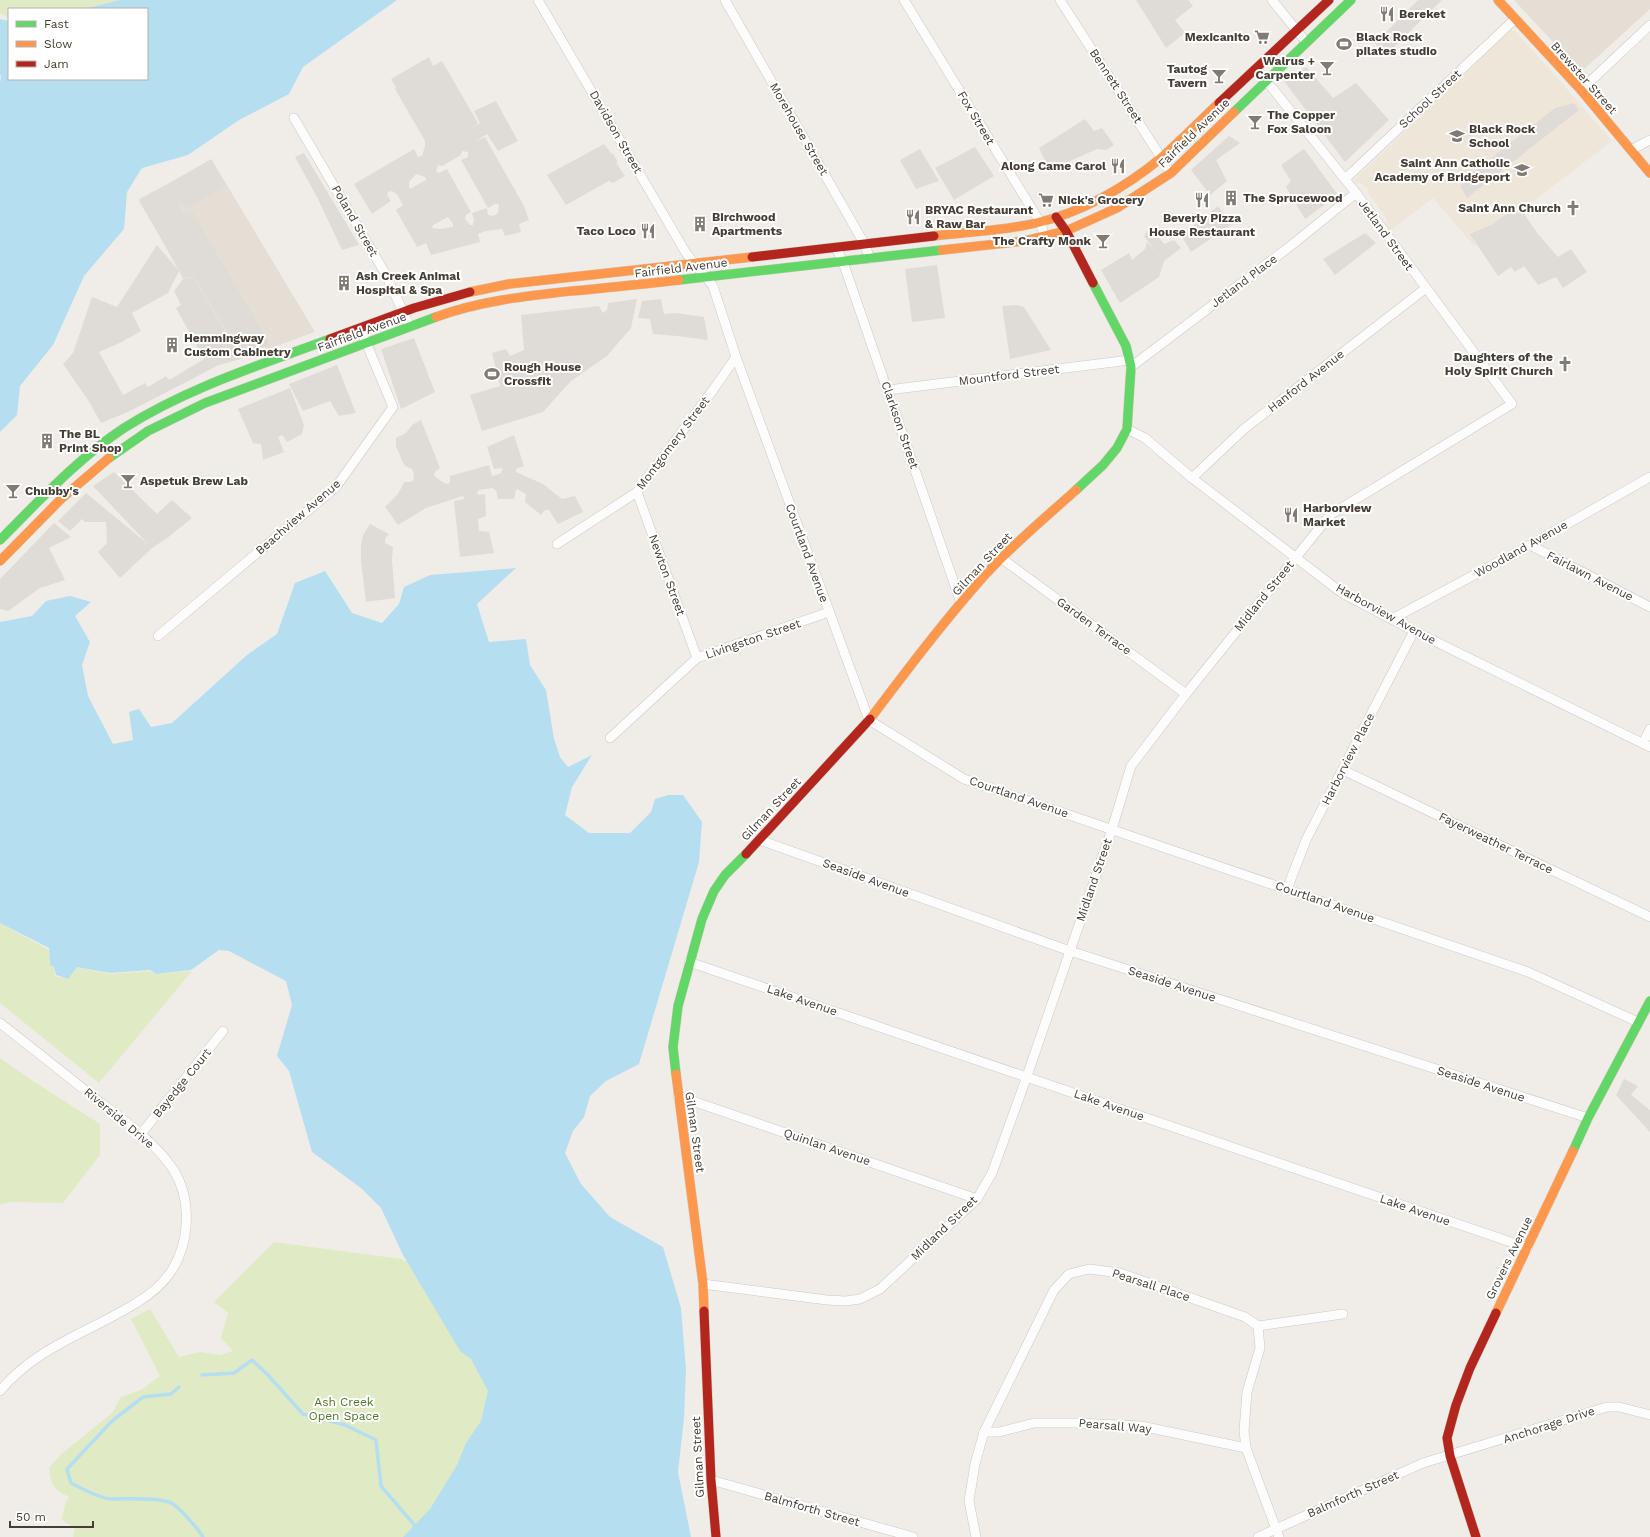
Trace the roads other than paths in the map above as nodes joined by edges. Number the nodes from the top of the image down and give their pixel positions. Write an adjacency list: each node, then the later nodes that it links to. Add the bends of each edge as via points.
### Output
1 (538, 0): 32 (street, Davidson Street, via 686,253)
2 (725, 0): 28 (street, Morehouse Street)
3 (904, 0): 25 (street, Fox Street)
4 (1060, 0): 19 (street, Bennett Street)
5 (1272, 0): 11 (street)
6 (1329, 0): 11 (main road, Fairfield Avenue)
7 (1351, 0): 12 (main road, Fairfield Avenue)
8 (1498, 0): 9 (main road, Brewster Street)
9 (1515, 19): 15 (main road, Brewster Street); 22 (street, School Street)
10 (1650, 25): 15 (street)
11 (1296, 31): 12 (street); 13 (main road, Fairfield Avenue)
12 (1306, 42): 14 (main road, Fairfield Avenue)
13 (1257, 68): 14 (street, Jetland Street); 19 (main road, Fairfield Avenue)
14 (1267, 79): 20 (main road, Fairfield Avenue); 22 (street, Jetland Street)
15 (1580, 90): 18 (main road, Brewster Street)
16 (294, 118): 39 (street, Poland Street, via 385,273)
17 (1650, 140): 18 (street)
18 (1631, 150): 21 (main road, Brewster Street)
19 (1161, 158): 20 (street, Bennett Street); 24 (main road, Fairfield Avenue, via 1131,181 1096,201)
20 (1171, 173): 26 (main road, Fairfield Avenue, via 1117,208)
21 (1650, 173)
22 (1345, 179): 23 (street, Jetland Street)
23 (1356, 193): 37 (street, Jetland Street); 45 (street, Jetland Place, via 1287,248)
24 (1056, 217): 25 (main road, Fairfield Avenue); 26 (main road, Gilman Street)
25 (1040, 222): 27 (street, Fox Street); 28 (main road, Fairfield Avenue)
26 (1066, 231): 27 (main road, Fairfield Avenue); 45 (main road, Gilman Street, via 1121,334)
27 (1045, 237): 30 (main road, Fairfield Avenue)
28 (865, 245): 29 (main road, Fairfield Avenue); 30 (street, Morehouse Street)
29 (836, 248): 31 (street, Clarkson Street); 32 (main road, Fairfield Avenue)
30 (870, 259): 31 (main road, Fairfield Avenue)
31 (843, 262): 34 (main road, Fairfield Avenue); 49 (street, Clarkson Street)
32 (695, 263): 33 (main road, Fairfield Avenue); 34 (street, Courtland Avenue)
33 (615, 272): 35 (main road, Fairfield Avenue); 36 (main road)
34 (707, 277): 36 (main road, Fairfield Avenue); 43 (street, Courtland Avenue, via 713,286)
35 (509, 284): 38 (main road); 39 (main road, Fairfield Avenue, via 451,296)
36 (617, 287): 38 (main road, Fairfield Avenue)
37 (1426, 288): 50 (street, Jetland Street); 55 (street, Hanford Avenue, via 1244,429)
38 (511, 299): 40 (main road, Fairfield Avenue, via 449,312)
39 (404, 312): 40 (street, Poland Street); 41 (main road, Fairfield Avenue)
40 (410, 327): 42 (main road, Fairfield Avenue)
41 (360, 328): 42 (street, Beachview Avenue); 44 (main road, Fairfield Avenue)
42 (367, 342): 47 (main road, Fairfield Avenue); 68 (street, Beachview Avenue, via 393,408 336,487)
43 (736, 357): 56 (street, Montgomery Street); 65 (street, Courtland Avenue)
44 (262, 364): 46 (main road, Fairfield Avenue); 47 (main road)
45 (1130, 364): 49 (street, Mountford Street); 52 (main road, Gilman Street)
46 (236, 374): 48 (main road); 51 (main road, Fairfield Avenue, via 164,406)
47 (268, 379): 48 (main road, Fairfield Avenue)
48 (243, 388): 53 (main road, Fairfield Avenue, via 184,412)
49 (888, 390): 63 (street, Clarkson Street)
50 (1512, 404): 60 (street, Midland Street, via 1330,515)
51 (123, 429): 53 (main road); 57 (main road, Fairfield Avenue, via 77,465)
52 (1127, 429): 55 (street, Harborview Avenue, via 1144,438); 61 (main road, Gilman Street, via 1117,448 1103,465)
53 (130, 442): 62 (main road, Fairfield Avenue, via 65,495)
54 (1650, 477): 59 (street, Woodland Avenue)
55 (1192, 478): 60 (street, Harborview Avenue)
56 (637, 492): 58 (street, Montgomery Street); 69 (street, Newton Street)
57 (0, 540)
58 (557, 544)
59 (1530, 545): 64 (street, Fairlawn Avenue); 66 (street, Woodland Avenue)
60 (1296, 557): 66 (street, Harborview Avenue, via 1342,593); 70 (street, Midland Street)
61 (1001, 558): 63 (main road, Gilman Street); 70 (street, Garden Terrace)
62 (0, 561)
63 (962, 603): 71 (main road, Gilman Street)
64 (1650, 607)
65 (829, 612): 69 (street, Livingston Street); 71 (street, Courtland Avenue)
66 (1392, 619): 67 (street, Harborview Avenue)
67 (1414, 631): 74 (street, Harborview Avenue); 75 (street, Harborview Place)
68 (158, 636)
69 (698, 658): 73 (street, Livingston Street)
70 (1186, 694): 76 (street, Midland Street, via 1131,766)
71 (869, 720): 76 (street, Courtland Avenue, via 964,779); 77 (main road, Gilman Street)
72 (1650, 729): 74 (street)
73 (610, 738)
74 (1646, 745)
75 (1343, 770): 78 (street, Harborview Place, via 1306,840); 79 (street, Fayerweather Terrace)
76 (1112, 829): 78 (street, Courtland Avenue); 80 (street, Midland Street)
77 (760, 840): 80 (street, Seaside Avenue); 81 (main road, Gilman Street, via 725,875 714,892 702,919)
78 (1287, 889): 83 (street, Courtland Avenue, via 1528,972)
79 (1650, 917)
80 (1070, 951): 86 (street, Midland Street); 88 (street, Seaside Avenue)
81 (689, 962): 86 (street, Lake Avenue); 87 (main road, Gilman Street, via 679,998 673,1047)
82 (1650, 1001): 83 (main road, Grovers Avenue)
83 (1638, 1022): 88 (main road, Grovers Avenue)
84 (0, 1023): 89 (street, Riverside Drive)
85 (223, 1031): 89 (street, Bayedge Court)
86 (1026, 1076): 90 (street, Midland Street, via 992,1173); 91 (street, Lake Avenue)
87 (678, 1096): 90 (street, Quinlan Avenue); 92 (main road, Gilman Street)
88 (1588, 1118): 91 (main road, Grovers Avenue)
89 (141, 1134): 95 (street, Riverside Drive, via 173,1170 184,1196 184,1242 171,1271 154,1291 33,1360)
90 (977, 1199): 92 (street, Midland Street, via 880,1289 860,1299 827,1300)
91 (1528, 1248): 99 (main road, Grovers Avenue, via 1489,1328 1456,1405 1446,1438)
92 (702, 1284): 100 (main road, Gilman Street)
93 (1343, 1314): 94 (street)
94 (1258, 1326): 97 (street, Pearsall Place, via 1245,1317 1120,1273 1089,1269 1069,1274 1054,1290); 98 (street, via 1260,1348 1245,1411)
95 (0, 1391)
96 (1650, 1415): 99 (street, Anchorage Drive, via 1619,1407 1607,1407)
97 (984, 1432): 98 (street, Pearsall Way, via 999,1432 1034,1423 1141,1426); 104 (street, Pearsall Place, via 969,1501)
98 (1246, 1448): 101 (street)
99 (1450, 1456): 101 (street, Balmforth Street, via 1423,1463); 106 (main road, Grovers Avenue)
100 (711, 1480): 102 (main road, Gilman Street); 103 (street, Balmforth Street)
101 (1278, 1533): 105 (street, Balmforth Street)
102 (716, 1537)
103 (913, 1537)
104 (976, 1537)
105 (1258, 1537)
106 (1476, 1537)

